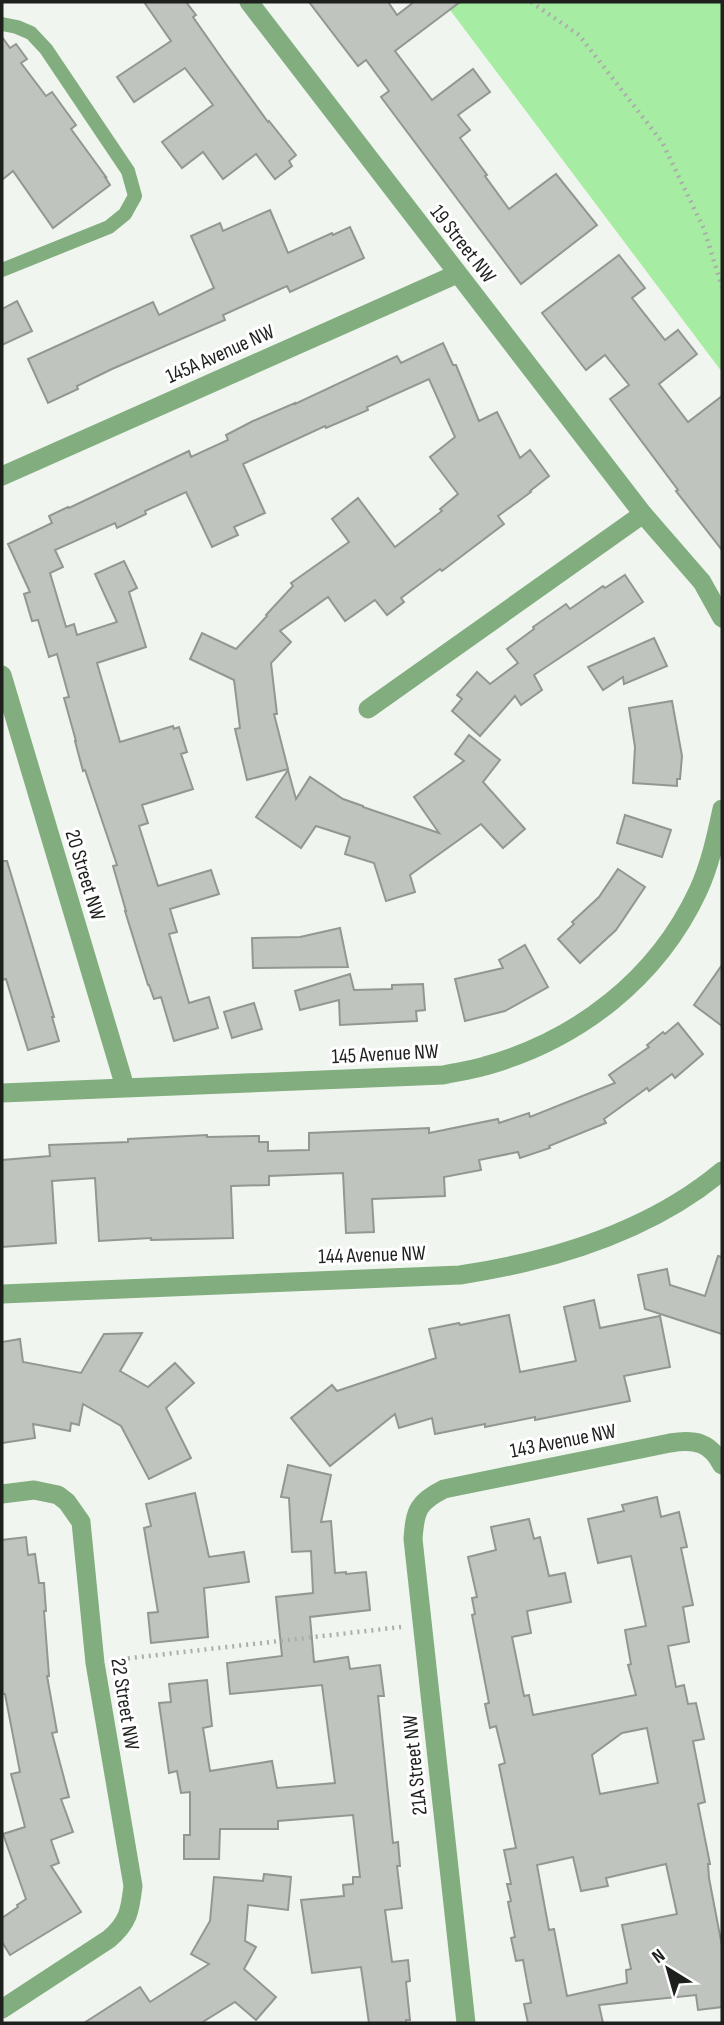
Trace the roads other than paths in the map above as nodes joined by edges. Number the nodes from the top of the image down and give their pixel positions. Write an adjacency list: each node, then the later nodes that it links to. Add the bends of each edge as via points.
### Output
1 (249, 2): 4 (street, 19 Street NW)
2 (2, 24): 3 (lane, via 31,33 46,49 128,171 135,196 125,214 109,227)
3 (2, 270)
4 (457, 274): 5 (street, 145A Avenue NW); 6 (street, 19 Street NW)
5 (2, 476)
6 (643, 514): 7 (street, 19 Street NW, via 702,582); 9 (street)
7 (722, 618)
8 (2, 675): 11 (street, 20 Street NW)
9 (368, 709)
10 (722, 810): 11 (street, 145 Avenue NW, via 698,892 656,958 607,1007 531,1050 485,1067 443,1075)
11 (125, 1087): 12 (street, 145 Avenue NW)
12 (2, 1093)
13 (722, 1171): 14 (street, 144 Avenue NW, via 640,1223 546,1258 503,1268 460,1275)
14 (2, 1294)
15 (718, 1458): 17 (street, 143 Avenue NW, via 701,1444 670,1443 458,1485)
16 (2, 1494): 18 (street, 22 Street NW, via 34,1490 58,1495 81,1522 95,1662 133,1886 129,1915 121,1928)
17 (422, 1503): 19 (street, 21A Street NW, via 413,1539)
18 (2, 2009)
19 (466, 2023)

